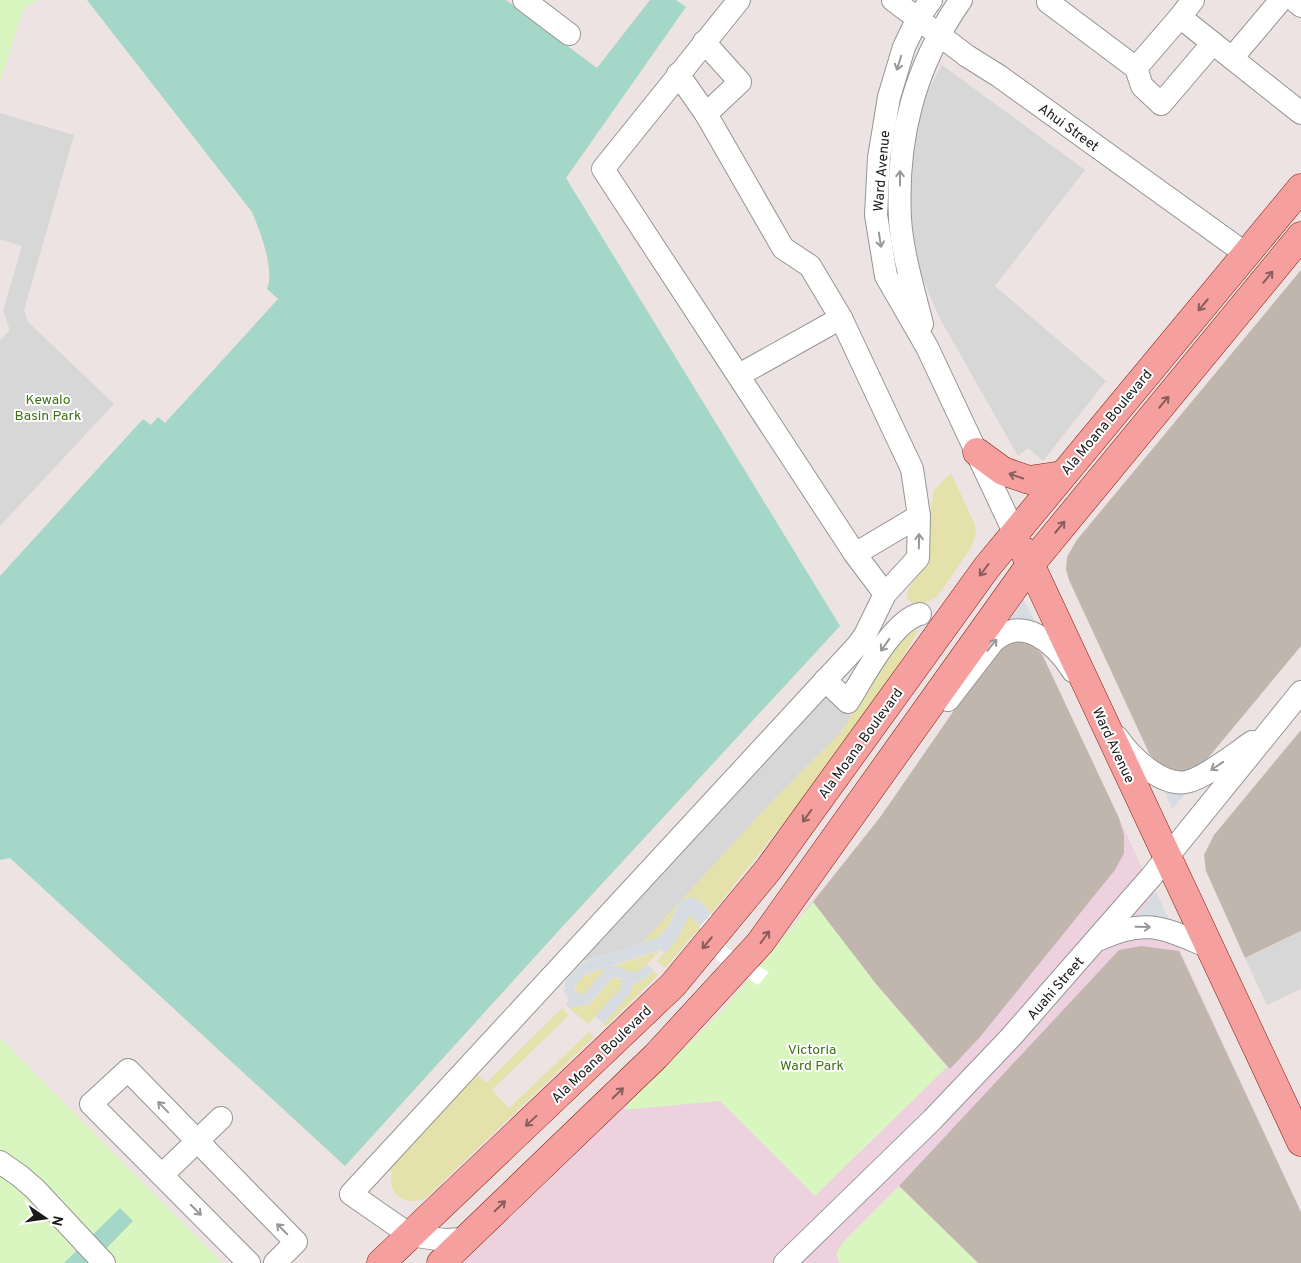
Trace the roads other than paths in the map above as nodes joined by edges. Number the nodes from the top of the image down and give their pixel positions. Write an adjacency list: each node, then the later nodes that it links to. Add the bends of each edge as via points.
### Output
1 (524, 0): 11 (street)
2 (739, 0): 13 (street)
3 (893, 0): 10 (street, Ahui Street)
4 (961, 0): 12 (street, Ward Avenue)
5 (1050, 0): 16 (street, via 1048,2)
6 (1281, 0): 15 (street)
7 (1294, 0): 8 (street)
8 (1301, 6)
9 (1187, 8): 14 (street); 16 (street)
10 (924, 9): 12 (street, Ahui Street); 24 (street, Ward Avenue, one-way to 24, via 904,46 889,97 879,158 876,215 886,276)
11 (569, 34)
12 (939, 34): 22 (street, Ahui Street); 24 (street, Ward Avenue, one-way to 12, via 900,221 900,167 913,94)
13 (704, 42): 17 (street); 19 (street, via 740,82)
14 (1213, 43): 15 (street); 16 (street, via 1161,104 1142,86)
15 (1232, 58): 18 (street)
16 (1136, 68)
17 (678, 74): 19 (street); 25 (street, via 603,169)
18 (1301, 113)
19 (706, 114): 23 (street, via 783,248 810,266)
20 (1301, 188): 22 (main road, Ala Moana Boulevard)
21 (1301, 236): 31 (main road, one-way to 21)
22 (1246, 254): 27 (main road, Ala Moana Boulevard, one-way to 27)
23 (841, 318): 25 (street); 28 (street, via 912,470)
24 (927, 347): 26 (street, Ward Avenue)
25 (739, 375): 30 (street)
26 (977, 452): 27 (main road, one-way to 26, via 1029,480 1003,471); 29 (street, Ward Avenue)
27 (1062, 475): 29 (main road, Ala Moana Boulevard)
28 (919, 516): 30 (street); 32 (street, one-way to 28, via 918,558)
29 (1014, 532): 31 (main road, Ward Avenue); 47 (main road, Ala Moana Boulevard, one-way to 47, via 768,870 673,985)
30 (855, 554): 32 (street)
31 (1030, 565): 36 (main road, Ward Avenue); 38 (main road)
32 (884, 594): 34 (street, via 863,638)
33 (920, 614): 34 (street, one-way to 34, via 899,627 848,702)
34 (825, 680): 47 (street, via 351,1194)
35 (1301, 692): 37 (street, Auahi Street)
36 (1095, 704): 37 (street, one-way to 36, via 1207,773 1191,781 1180,782 1161,777 1134,756 1117,738); 38 (street, one-way to 36, via 992,643 1004,633 1027,631 1051,644 1067,661); 39 (main road, Ward Avenue)
37 (1271, 729): 39 (street, Auahi Street)
38 (860, 804): 48 (main road, one-way to 38, via 656,1056 760,943)
39 (1168, 858): 40 (street, Auahi Street); 41 (main road, Ward Avenue)
40 (1097, 940): 41 (street, one-way to 41, via 1119,930 1158,928); 54 (street, Auahi Street, via 974,1078)
41 (1209, 946): 44 (main road, Ward Avenue)
42 (221, 1118): 43 (street)
43 (197, 1142): 46 (street); 46 (street, one-way to 46, via 128,1070 91,1104); 51 (street, one-way to 43, via 296,1242)
44 (1301, 1142)
45 (0, 1162): 49 (street, via 35,1189)
46 (162, 1175): 50 (street, one-way to 50)
47 (410, 1235): 48 (street); 52 (main road, Ala Moana Boulevard)
48 (465, 1240): 53 (main road)
49 (104, 1263)
50 (249, 1263)
51 (275, 1263)
52 (381, 1263)
53 (441, 1263)
54 (784, 1263)

